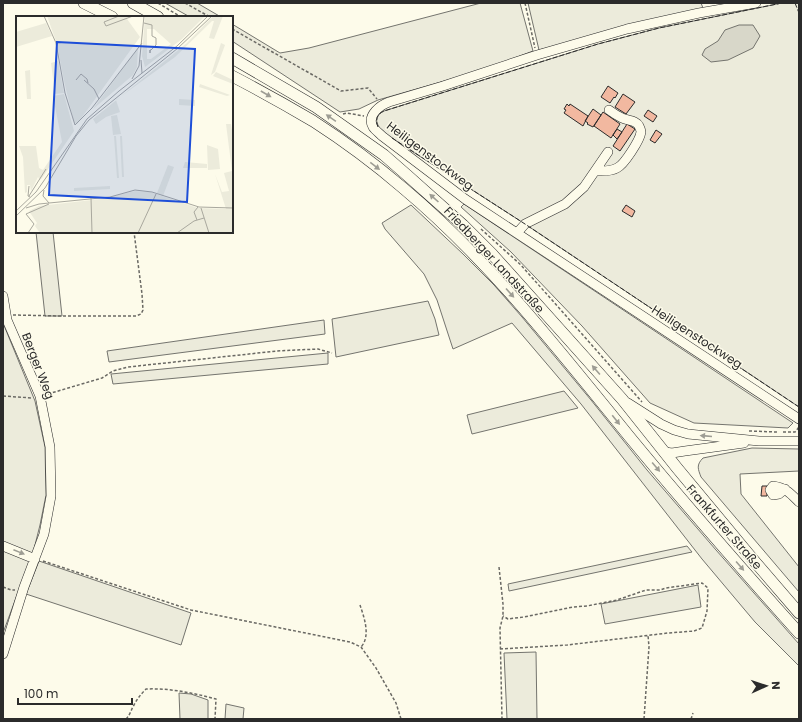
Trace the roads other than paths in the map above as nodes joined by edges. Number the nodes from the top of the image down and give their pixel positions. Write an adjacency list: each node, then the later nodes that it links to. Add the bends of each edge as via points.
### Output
1 (84, 3): 4 (main road)
2 (133, 3): 5 (main road)
3 (756, 3): 11 (street, Heiligenstockweg, via 627,29 389,102 376,110 371,123 382,136 465,199)
4 (110, 16)
5 (156, 16)
6 (233, 59): 13 (main road, Friedberger Landstraße, one-way to 6, via 492,254 408,176 316,107)
7 (233, 77): 15 (main road, Friedberger Landstraße, one-way to 15, via 314,122 345,143 403,188 458,237 538,325)
8 (609, 110): 10 (street, via 634,122 641,133 618,168)
9 (608, 152): 10 (street)
10 (595, 171): 11 (street, via 584,187 565,204 525,224)
11 (517, 233): 14 (street, Heiligenstockweg)
12 (3, 296): 22 (street, Berger Weg, via 7,320 39,395 50,447 51,496 44,534)
13 (622, 399): 16 (street, Friedberger Landstraße, one-way to 13, via 701,436 674,430); 18 (main road, Friedberger Landstraße)
14 (799, 418)
15 (631, 438): 18 (main road, via 656,451); 24 (main road, Frankfurter Straße, one-way to 24)
16 (759, 441): 17 (street, Friedberger Landstraße); 18 (street, Friedberger Landstraße, via 685,452)
17 (799, 441)
18 (665, 452): 23 (main road, Frankfurter Straße)
19 (785, 489): 20 (street)
20 (799, 502)
21 (3, 546): 22 (street, one-way to 22)
22 (35, 559): 25 (street, Berger Weg)
23 (799, 613)
24 (799, 633)
25 (3, 654)

